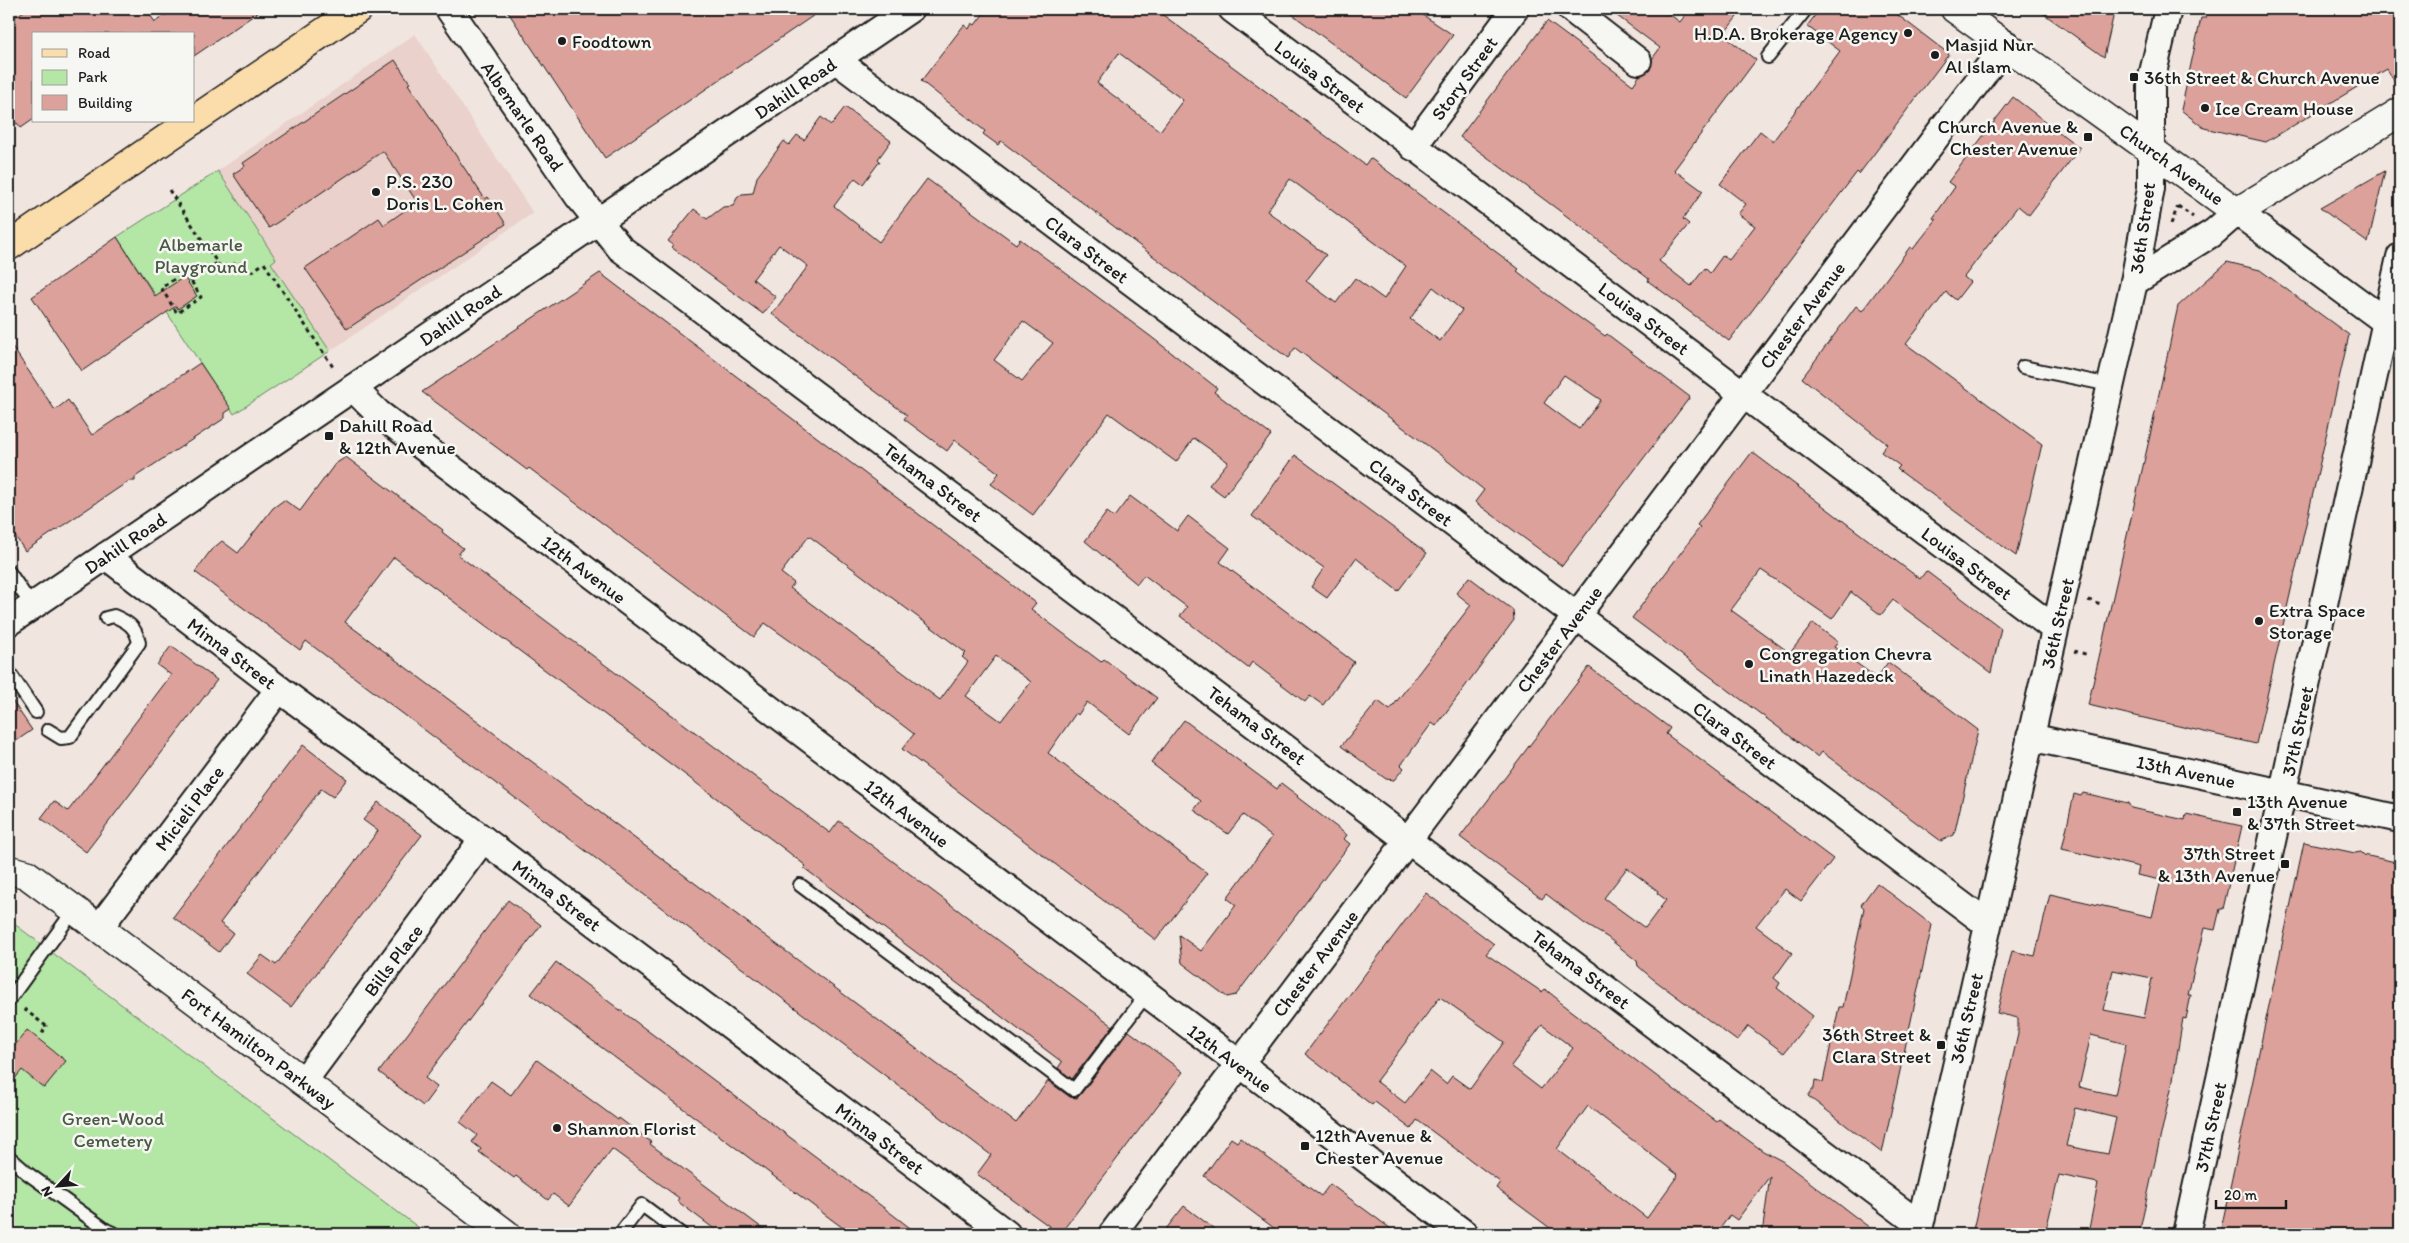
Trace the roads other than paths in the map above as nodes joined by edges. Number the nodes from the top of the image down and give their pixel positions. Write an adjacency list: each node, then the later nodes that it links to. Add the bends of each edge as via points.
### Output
1 (358, 9): 15 (main road)
2 (449, 9): 20 (street, Albemarle Road, via 578,196)
3 (910, 9): 12 (street, Dahill Road)
4 (1232, 9): 17 (street, Louisa Street)
5 (1515, 9): 17 (street, Story Street)
6 (1571, 9): 13 (street)
7 (1806, 9): 11 (lane)
8 (1955, 9): 10 (main road, Church Avenue)
9 (2168, 9): 18 (street, 36th Street, via 2151,81)
10 (2006, 44): 18 (main road, Church Avenue); 28 (street, Chester Avenue)
11 (1768, 58)
12 (836, 60): 20 (street, Dahill Road); 32 (street, Clara Street)
13 (1638, 61)
14 (2400, 112): 19 (main road)
15 (195, 120)
16 (192, 122): 21 (main road)
17 (1413, 147): 28 (street, Louisa Street)
18 (2150, 147): 19 (main road, Church Avenue); 23 (street, 36th Street, via 2151,188)
19 (2237, 212): 23 (street, via 2214,232); 24 (street, Church Avenue)
20 (599, 221): 27 (street, Dahill Road); 44 (street, Tehama Street, via 620,248)
21 (9, 246)
22 (2400, 257): 24 (street, 37th Street)
23 (2134, 282): 26 (street, 36th Street)
24 (2386, 322): 41 (street, 37th Street)
25 (2024, 367): 26 (lane)
26 (2110, 385): 35 (street, 36th Street)
27 (353, 388): 29 (street, Dahill Road); 50 (street, 12th Avenue, via 385,418)
28 (1744, 393): 32 (street, Chester Avenue); 35 (street, Louisa Street)
29 (106, 556): 31 (street, Dahill Road); 37 (street, Minna Street)
30 (9, 572): 31 (lane)
31 (32, 606): 34 (street, Dahill Road)
32 (1576, 616): 44 (street, Chester Avenue); 48 (street, Clara Street)
33 (106, 618): 39 (lane, via 114,616 133,626 139,643 70,737 60,738)
34 (9, 622)
35 (2055, 629): 40 (street, 36th Street)
36 (9, 672): 38 (lane)
37 (279, 689): 43 (street, Minna Street); 49 (street, Micieli Place)
38 (36, 712)
39 (48, 730)
40 (2030, 737): 41 (street, 13th Avenue); 48 (street, 36th Street)
41 (2283, 793): 42 (street, 13th Avenue); 63 (street, 37th Street)
42 (2400, 819)
43 (483, 839): 53 (street, Bills Place); 60 (street, Minna Street)
44 (1409, 839): 52 (street, Chester Avenue); 55 (street, Tehama Street)
45 (15, 868): 47 (main road, Fort Hamilton Parkway)
46 (800, 885): 50 (lane, via 1074,1090)
47 (74, 910): 49 (main road, Fort Hamilton Parkway); 51 (lane)
48 (1987, 924): 55 (street, 36th Street)
49 (100, 928): 53 (main road, Fort Hamilton Parkway)
50 (1146, 995): 52 (street, 12th Avenue)
51 (9, 999)
52 (1238, 1064): 61 (street, Chester Avenue); 62 (street, 12th Avenue)
53 (303, 1082): 57 (main road, Fort Hamilton Parkway)
54 (9, 1157): 56 (lane, via 106,1230)
55 (1919, 1230)
56 (116, 1234)
57 (506, 1234)
58 (620, 1234): 59 (lane, via 642,1205)
59 (681, 1234)
60 (1007, 1234)
61 (1112, 1234)
62 (1465, 1234)
63 (2186, 1234)

